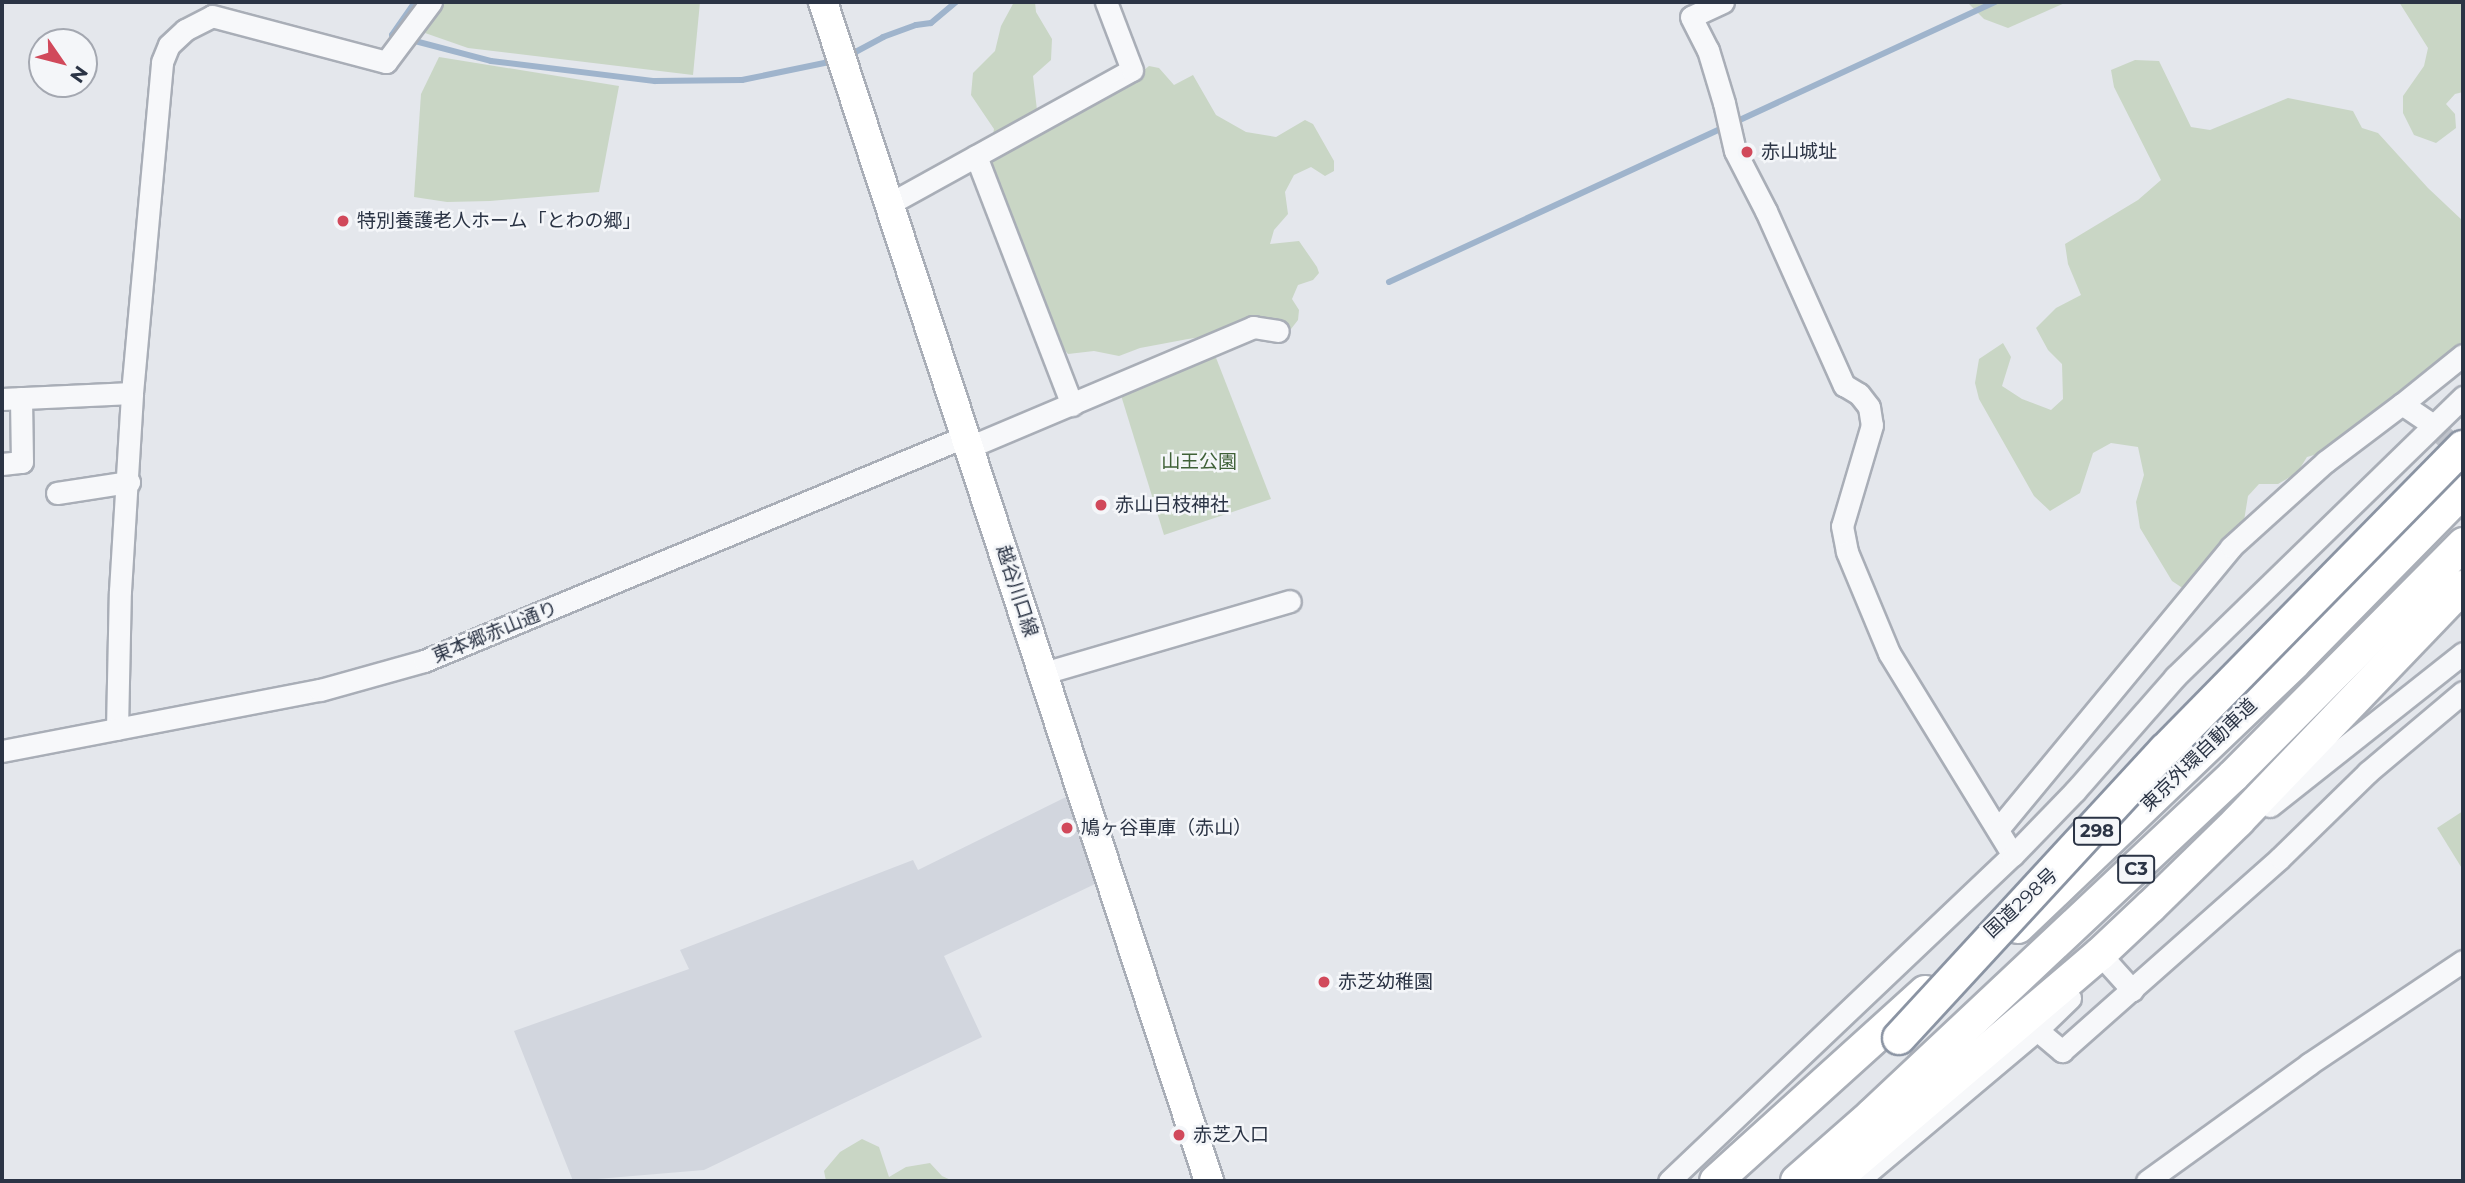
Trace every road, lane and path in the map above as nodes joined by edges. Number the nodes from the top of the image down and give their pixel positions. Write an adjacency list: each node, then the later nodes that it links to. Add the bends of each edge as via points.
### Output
1 (430, 2): 5 (street, via 386,62)
2 (824, 2): 7 (main road, 越谷川口線)
3 (1106, 2): 6 (street, via 1132,70)
4 (1723, 2): 34 (street, via 1691,17 1708,50 1735,151 1844,385 1869,407 1872,425 1842,526 1847,552 1889,653)
5 (211, 9): 10 (street, via 169,46 162,62)
6 (976, 156): 7 (street); 14 (street)
7 (889, 204): 16 (main road, 越谷川口線)
8 (1278, 331): 14 (street, 東本郷赤山通り, via 1253,327)
9 (2463, 355): 13 (street)
10 (132, 393): 12 (street); 20 (street)
11 (2463, 397): 15 (street)
12 (11, 399): 18 (street, via 22,462)
13 (2402, 404): 15 (street); 32 (street, via 2325,462 2231,548)
14 (1072, 405): 16 (street, 東本郷赤山通り)
15 (2433, 425): 33 (street, via 2175,677)
16 (966, 443): 28 (main road, 越谷川口線); 30 (street, 東本郷赤山通り, via 424,660 320,690)
17 (2463, 447): 40 (highway, bridge, via 2165,750)
18 (2, 464)
19 (2463, 465): 43 (highway, 国道298号 / 298, via 2161,771)
20 (129, 482): 22 (street); 30 (street, via 120,591)
21 (2463, 491): 40 (highway, 東京外環自動車道 / C3, bridge, via 2225,730)
22 (57, 493)
23 (2463, 544): 45 (highway, 東京外環自動車道 / C3, via 2223,786)
24 (2463, 568): 46 (highway, via 2226,808)
25 (2463, 586): 47 (highway, via 2151,906)
26 (1290, 601): 28 (street)
27 (2463, 653): 37 (street, via 2277,800)
28 (1044, 673): 41 (main road, 越谷川口線)
29 (2463, 692): 38 (street, via 2368,772)
30 (117, 729): 31 (street, 東本郷赤山通り)
31 (2, 751)
32 (2046, 771): 33 (street); 34 (street)
33 (2075, 791): 35 (street)
34 (1998, 829): 35 (street)
35 (2012, 855): 42 (street)
36 (2463, 961): 49 (street)
37 (2108, 962): 38 (street); 39 (street)
38 (2132, 990): 39 (street, via 2062,1051)
39 (2037, 1030): 48 (street)
40 (1899, 1038): 44 (highway, 東京外環自動車道 / C3)
41 (1209, 1181)
42 (1669, 1181)
43 (1716, 1181)
44 (1741, 1181)
45 (1797, 1181)
46 (1823, 1181)
47 (1833, 1181)
48 (1857, 1181)
49 (2147, 1181)

